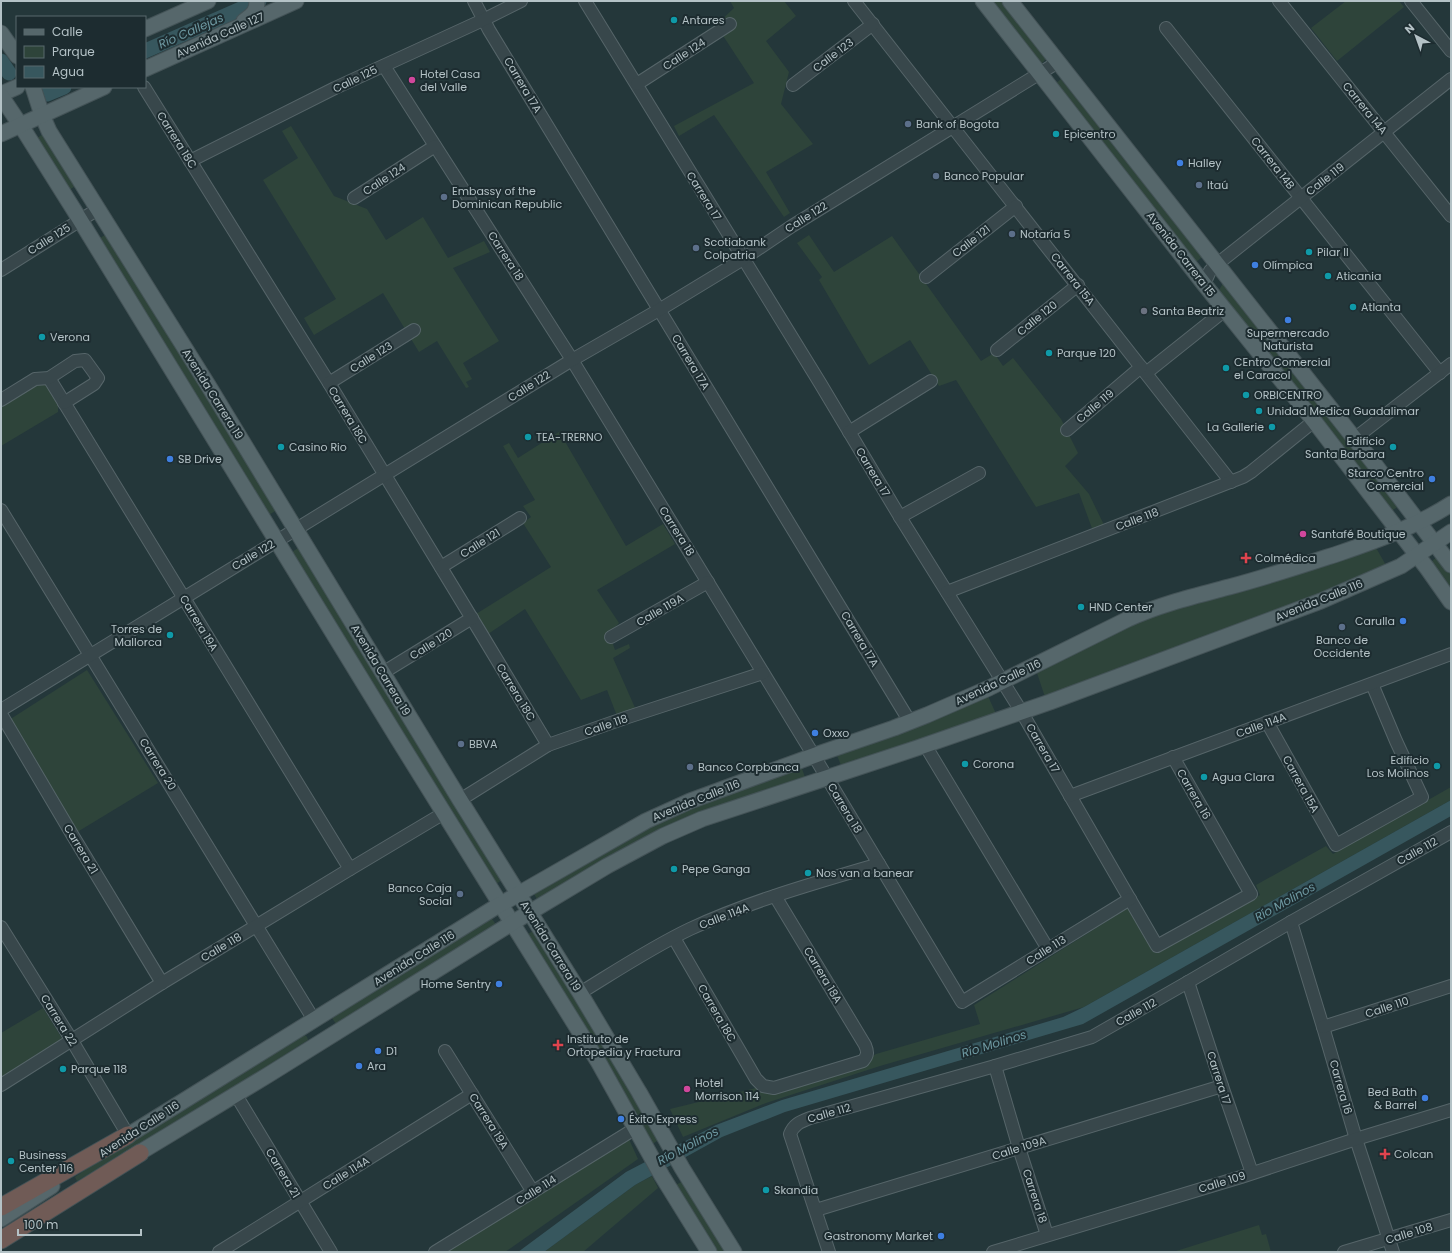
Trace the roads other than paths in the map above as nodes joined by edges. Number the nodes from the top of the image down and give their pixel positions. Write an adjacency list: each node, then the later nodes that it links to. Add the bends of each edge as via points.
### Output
1 (208, 1): 16 (main road)
2 (474, 1): 12 (street, Carrera 17A)
3 (521, 1): 12 (street, Calle 125)
4 (585, 1): 26 (street, Carrera 17)
5 (854, 1): 14 (street, Carrera 15A)
6 (984, 1): 24 (main road, Avenida Carrera 15)
7 (1010, 1): 21 (main road, Avenida Carrera 15)
8 (1279, 1): 36 (street, Carrera 14A)
9 (1412, 1): 19 (street)
10 (289, 2): 17 (main road, Avenida Calle 127)
11 (257, 5): 17 (main road, via 251,16)
12 (483, 20): 22 (street, Calle 125); 52 (street, Carrera 17A)
13 (730, 24): 26 (street, Calle 124)
14 (872, 24): 27 (street, Calle 123); 35 (street, Carrera 15A)
15 (1166, 28): 41 (street, Carrera 14B)
16 (146, 29)
17 (233, 29): 23 (main road, Avenida Calle 127)
18 (1, 34): 20 (main road)
19 (1451, 51)
20 (16, 55)
21 (1058, 62): 24 (street, Calle 122); 47 (main road, Avenida Carrera 15)
22 (384, 66): 38 (street, Carrera 18); 39 (street, Calle 125)
23 (146, 68)
24 (1040, 73): 35 (street, Calle 122); 50 (main road, Avenida Carrera 15)
25 (1451, 79): 36 (street, Calle 119)
26 (637, 84): 46 (street, Carrera 17)
27 (793, 85)
28 (16, 88): 32 (main road)
29 (32, 88): 33 (main road, Avenida Carrera 19)
30 (102, 88): 33 (main road)
31 (145, 88): 39 (street, Carrera 18C)
32 (1, 95): 34 (main road, Avenida Carrera 19)
33 (42, 115): 34 (main road); 43 (main road, Avenida Carrera 19, via 49,131)
34 (21, 125): 37 (main road); 45 (main road, Avenida Carrera 19)
35 (953, 126): 42 (street, Carrera 15A); 46 (street, Calle 122)
36 (1384, 132): 41 (street, Calle 119); 44 (street, Carrera 14A)
37 (1, 134)
38 (435, 146): 40 (street, Calle 124); 56 (street, Carrera 18)
39 (190, 161): 62 (street, Carrera 18C)
40 (354, 198)
41 (1301, 198): 47 (street, Calle 119); 59 (street, Carrera 14B)
42 (1016, 206): 49 (street, Calle 121); 51 (street, Carrera 15A)
43 (98, 208): 45 (street, Calle 125); 77 (main road, Avenida Carrera 19)
44 (1451, 216)
45 (80, 220): 48 (street, Calle 125); 80 (main road, Avenida Carrera 19)
46 (743, 259): 52 (street, Calle 122); 67 (street, Carrera 17)
47 (1216, 265): 50 (street, Calle 119); 68 (main road, Avenida Carrera 15)
48 (1, 270)
49 (926, 277)
50 (1204, 284): 53 (main road, Avenida Carrera 15)
51 (1078, 285): 55 (street, Calle 120); 58 (street, Carrera 15A)
52 (659, 310): 56 (street, Calle 122); 100 (street, Carrera 17A)
53 (1225, 310): 58 (street, Calle 119); 65 (main road, Avenida Carrera 15)
54 (414, 330): 62 (street, Calle 123)
55 (997, 350)
56 (572, 360): 70 (street, Calle 122); 85 (street, Carrera 18)
57 (1451, 364): 59 (street)
58 (1144, 370): 66 (street, Calle 119); 71 (street, Carrera 15A)
59 (1440, 373): 68 (street)
60 (48, 378): 63 (street, via 35,379); 64 (street, Carrera 19A); 64 (street, via 75,360 86,360 98,378 94,384)
61 (931, 381): 67 (street)
62 (329, 383): 70 (street, Carrera 18C)
63 (1, 400)
64 (64, 403): 87 (street, Carrera 19A)
65 (1314, 422): 71 (street, Calle 118, via 1251,472); 78 (main road, Avenida Carrera 15)
66 (1067, 430)
67 (850, 432): 74 (street, Carrera 17)
68 (1354, 439): 76 (main road, Avenida Carrera 15)
69 (979, 473): 74 (street)
70 (384, 475): 77 (street, Calle 122); 84 (street, Carrera 18C)
71 (1232, 482): 86 (street, Calle 118)
72 (1451, 504): 76 (main road, Avenida Calle 116)
73 (1, 510): 91 (street, Carrera 20)
74 (900, 517): 86 (street, Carrera 17)
75 (520, 518): 84 (street, Calle 121)
76 (1419, 521): 78 (main road, Avenida Calle 116); 81 (main road, Avenida Carrera 15)
77 (296, 529): 80 (street, Calle 122); 108 (main road, Avenida Carrera 19)
78 (1398, 531): 82 (main road, Avenida Carrera 15); 95 (main road, Avenida Calle 116, via 1310,563 1159,606)
79 (1451, 532): 81 (main road, Avenida Calle 116)
80 (277, 541): 87 (street, Calle 122); 109 (main road, Avenida Carrera 19)
81 (1435, 543): 82 (main road, Avenida Calle 116); 83 (main road, Avenida Carrera 15)
82 (1417, 555): 88 (main road, Avenida Carrera 15); 98 (main road, Avenida Calle 116, via 1400,566 1321,601)
83 (1451, 565)
84 (441, 568): 89 (street, Carrera 18C)
85 (708, 582): 90 (street, Calle 119A); 94 (street, Carrera 18)
86 (947, 592): 95 (street, Carrera 17)
87 (183, 597): 91 (street, Calle 122); 112 (street, Carrera 19A)
88 (1451, 602)
89 (472, 618): 93 (street, Calle 120); 102 (street, Carrera 18C)
90 (611, 637)
91 (91, 654): 97 (street, Calle 122); 120 (street, Carrera 20)
92 (1451, 654): 96 (street, Calle 114A)
93 (389, 669)
94 (763, 673): 102 (street, Calle 118); 104 (street, Carrera 18)
95 (1002, 681): 98 (street, Carrera 17); 100 (main road, Avenida Calle 116)
96 (1372, 684): 101 (street, Calle 114A); 101 (street, Carrera 15A, via 1422,797 1336,845)
97 (1, 710)
98 (1021, 712): 103 (main road, Avenida Calle 116); 107 (street, Carrera 17)
99 (1, 714): 126 (street, Carrera 21)
100 (910, 722): 104 (main road, Avenida Calle 116)
101 (1267, 722): 105 (street, Calle 114A)
102 (548, 745): 108 (street, Calle 118)
103 (925, 745): 106 (main road, Avenida Calle 116); 124 (street)
104 (814, 756): 106 (street, Carrera 18); 113 (main road, Avenida Calle 116, via 657,815)
105 (1174, 757): 107 (street, Calle 114A); 123 (street, Carrera 16, via 1251,894)
106 (827, 778): 111 (street, Carrera 18); 117 (main road, Avenida Calle 116, via 702,819 669,833 613,862)
107 (1070, 796): 115 (street, Carrera 17)
108 (460, 800): 113 (main road, Avenida Carrera 19)
109 (444, 814): 112 (street, Calle 118); 116 (main road, Avenida Carrera 19)
110 (1451, 832): 118 (street, Calle 112)
111 (879, 864): 114 (street, Calle 114A); 129 (street, Carrera 18)
112 (350, 869): 120 (street, Calle 118)
113 (518, 894): 116 (main road, Avenida Calle 116); 117 (main road, Avenida Carrera 19)
114 (774, 896): 122 (street, Calle 114A, via 714,918); 137 (street, Carrera 18A, via 865,1045 867,1056 858,1063 774,1088)
115 (1130, 899): 123 (street, Carrera 17); 124 (street, Calle 113)
116 (500, 904): 119 (main road, Avenida Carrera 19); 130 (main road, Avenida Calle 116)
117 (530, 912): 119 (main road, Avenida Calle 116); 128 (main road, Avenida Carrera 19)
118 (1291, 922): 125 (street, Calle 112); 131 (street, Carrera 16)
119 (512, 923): 135 (main road, Avenida Calle 116); 142 (main road, Avenida Carrera 19)
120 (257, 926): 126 (street, Calle 118); 130 (street, Carrera 20)
121 (1, 927): 132 (street, Carrera 22)
122 (674, 938): 128 (street, Calle 114A); 137 (street, Carrera 18C, via 756,1079)
123 (1157, 946)
124 (1048, 950): 129 (street, Calle 113)
125 (1188, 982): 134 (street, Calle 112, via 1092,1037); 138 (street, Carrera 17)
126 (162, 983): 132 (street, Calle 118)
127 (1451, 986): 131 (street, Calle 110)
128 (580, 993): 162 (main road, Avenida Carrera 19)
129 (962, 1002)
130 (314, 1020): 135 (main road, via 323,1029 323,1033); 143 (main road, Avenida Calle 116)
131 (1323, 1027): 144 (street, Carrera 16)
132 (71, 1039): 136 (street, Calle 118); 143 (street, Carrera 22)
133 (445, 1051): 140 (street, Carrera 19A)
134 (995, 1066): 145 (street, Carrera 18); 151 (street, Calle 112, via 799,1122 790,1134)
135 (268, 1075): 139 (main road, Avenida Calle 116)
136 (1, 1085)
137 (763, 1086)
138 (1222, 1086): 145 (street, Calle 109A); 147 (street, Carrera 17)
139 (236, 1094): 146 (main road, Avenida Calle 116); 149 (street, Carrera 21)
140 (472, 1094): 148 (street, Carrera 19A); 149 (street, Calle 114A)
141 (1451, 1110): 144 (street, Calle 109)
142 (636, 1128): 148 (street, Calle 114); 161 (main road, Avenida Carrera 19)
143 (128, 1135): 150 (highway); 152 (main road, Avenida Calle 116)
144 (1356, 1139): 147 (street, Calle 109); 157 (street, Carrera 16)
145 (1019, 1148): 151 (street, Calle 109A); 155 (street, Carrera 18)
146 (140, 1153): 154 (main road, Avenida Calle 116, via 60,1195); 156 (highway)
147 (1252, 1173): 155 (street, Calle 109)
148 (533, 1192): 160 (street, Calle 114)
149 (300, 1202): 158 (street, Calle 114A); 159 (street, Carrera 21)
150 (1, 1208)
151 (816, 1210): 163 (street)
152 (1, 1219)
153 (1451, 1220): 157 (street, Calle 108)
154 (1, 1232)
155 (1048, 1235): 164 (street, Calle 109)
156 (1, 1240)
157 (1390, 1240): 165 (street, Calle 108); 166 (street, Carrera 16)
158 (219, 1252)
159 (331, 1252)
160 (435, 1252)
161 (709, 1252)
162 (734, 1252)
163 (829, 1252)
164 (993, 1252)
165 (1344, 1252)
166 (1393, 1252)

